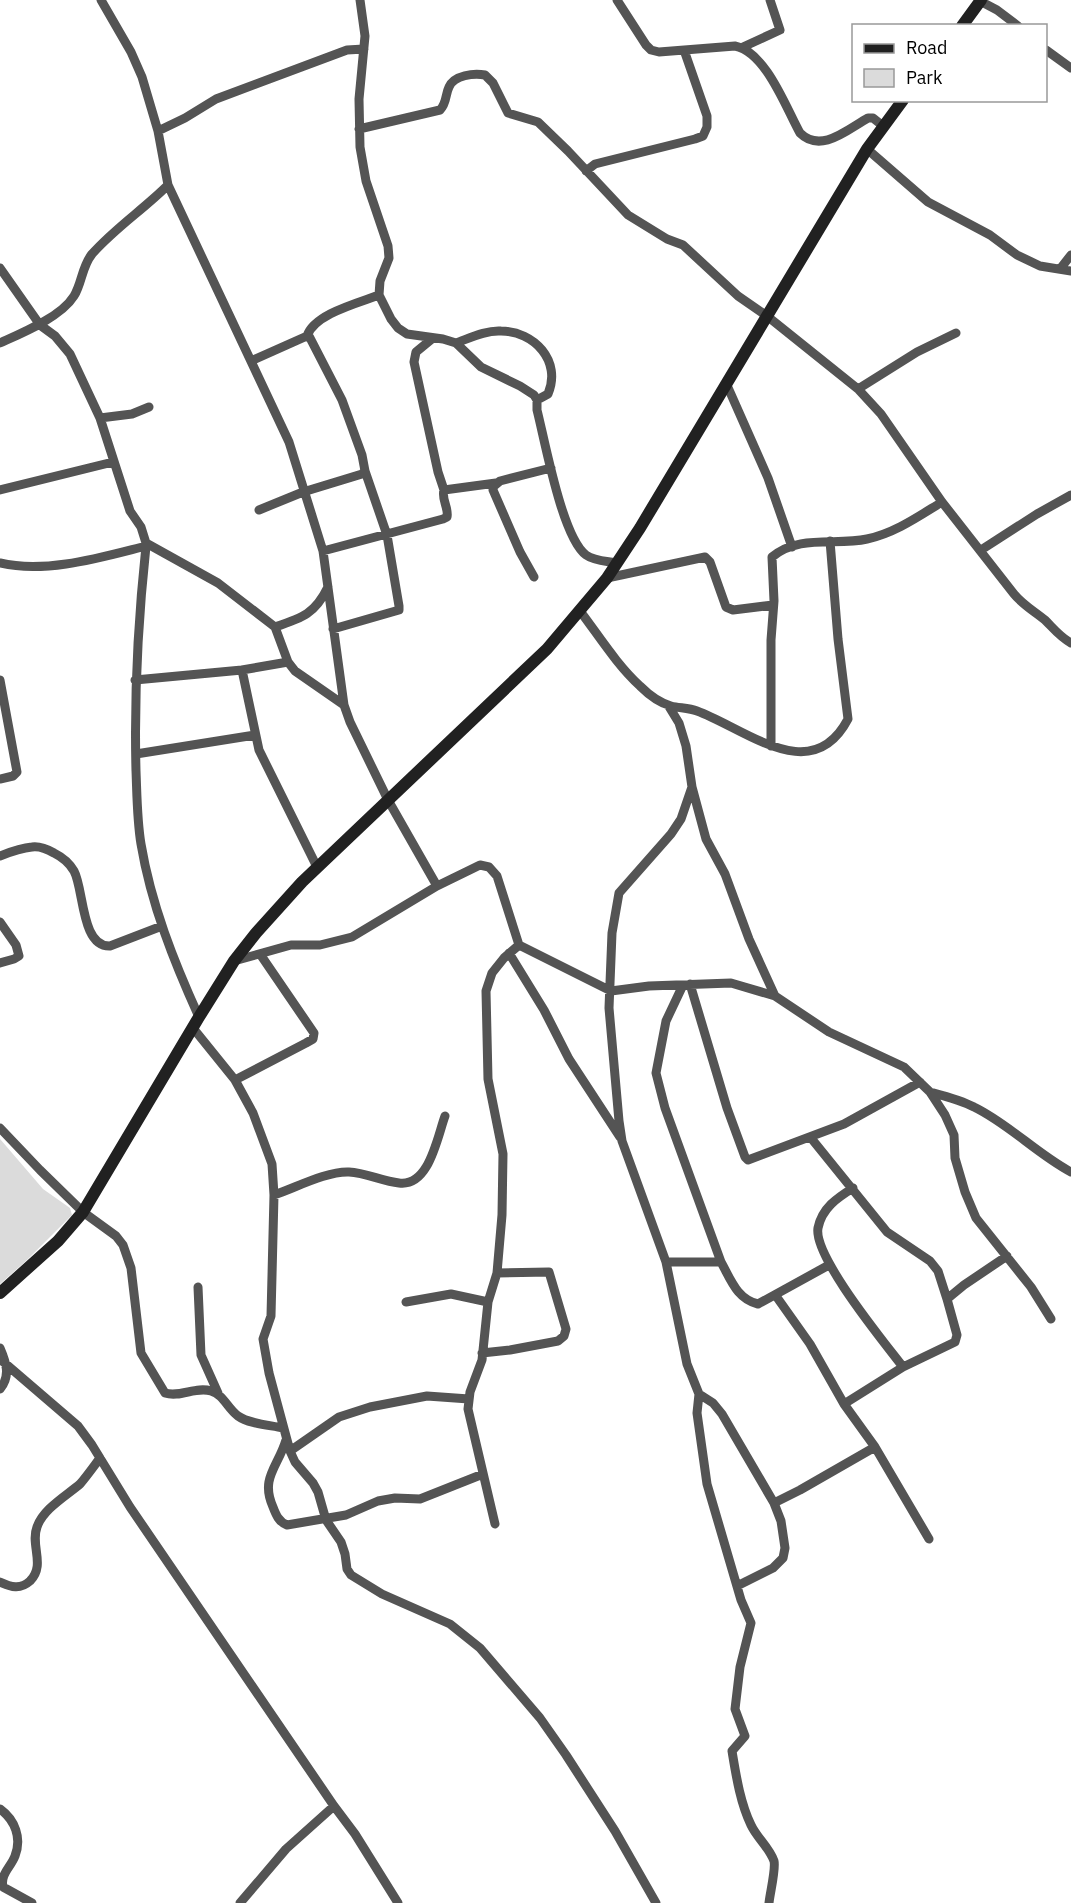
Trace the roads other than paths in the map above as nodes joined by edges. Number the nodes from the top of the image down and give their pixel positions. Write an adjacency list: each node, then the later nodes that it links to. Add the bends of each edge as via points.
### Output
1 (101, 0): 16 (street, via 142,77)
2 (360, 0): 9 (street)
3 (617, 0): 10 (street, via 651,50)
4 (770, 0): 8 (street, via 780,30)
5 (981, 1): 6 (street); 7 (street)
6 (964, 24)
7 (1016, 24)
8 (743, 47): 10 (street); 14 (street, via 772,80 806,139 830,140 868,118)
9 (364, 49): 15 (street); 16 (street, via 347,51 216,99)
10 (684, 50): 18 (street, via 707,116 703,135 595,164)
11 (1047, 51): 12 (street)
12 (1071, 68)
13 (901, 102): 14 (street)
14 (883, 126): 17 (street)
15 (359, 129): 18 (street, via 440,110 449,85 456,79 480,74 493,83 508,113 538,122); 24 (street, via 362,165 389,258)
16 (158, 130): 19 (street)
17 (867, 149): 22 (street, via 928,202 990,235 1017,255 1040,266); 25 (street)
18 (586, 171): 25 (street, via 628,215 682,245 718,279)
19 (168, 185): 26 (street, via 88,259 69,303); 32 (street)
20 (1071, 255): 22 (street)
21 (0, 268): 26 (street)
22 (1060, 269): 23 (street)
23 (1071, 271)
24 (379, 295): 28 (street, via 324,317 309,328); 29 (street, via 398,328 406,334)
25 (767, 316): 33 (street); 34 (street)
26 (40, 325): 30 (street); 37 (street, via 70,354)
27 (956, 333): 34 (street)
28 (308, 334): 32 (street); 40 (street, via 345,408)
29 (433, 338): 31 (street); 43 (street, via 416,352 414,362)
30 (0, 343)
31 (456, 343): 35 (street, via 481,367 520,386); 35 (street, via 499,330 531,340 542,349 553,374 548,394)
32 (251, 361): 44 (street, via 289,442)
33 (726, 383): 51 (street, via 768,478); 55 (street)
34 (858, 388): 46 (street, via 881,414)
35 (537, 400): 39 (street)
36 (149, 407): 37 (street, via 132,414)
37 (100, 417): 38 (street)
38 (113, 462): 42 (street); 50 (street)
39 (551, 468): 41 (street); 55 (street, via 568,527 580,549 593,559)
40 (365, 471): 44 (street); 48 (street)
41 (496, 483): 43 (street); 56 (street, via 493,490)
42 (0, 490)
43 (444, 490): 48 (street, via 447,517)
44 (303, 492): 47 (street); 53 (street)
45 (1070, 498): 52 (street)
46 (942, 502): 49 (street, via 879,536); 52 (street)
47 (259, 510)
48 (387, 535): 53 (street); 62 (street, via 399,610)
49 (830, 541): 51 (street); 72 (street, via 848,719 832,742 817,749 802,752)
50 (146, 545): 54 (street, via 84,561 26,567); 61 (street, via 218,583); 67 (street)
51 (792, 547): 59 (street, via 772,557)
52 (981, 550): 63 (street, via 1024,606)
53 (323, 551): 58 (street)
54 (0, 563)
55 (617, 563): 57 (street)
56 (534, 577)
57 (607, 578): 59 (street, via 705,557 726,608); 60 (street)
58 (328, 587): 61 (street, via 304,617); 62 (street)
59 (773, 605): 72 (street)
60 (580, 611): 69 (street, via 640,686); 76 (street, via 530,665)
61 (275, 627): 64 (street)
62 (333, 629): 68 (street)
63 (1071, 643)
64 (288, 663): 65 (street); 68 (street, via 304,679)
65 (242, 670): 67 (street); 71 (street)
66 (0, 680): 70 (street)
67 (135, 680): 73 (street)
68 (344, 705): 76 (street)
69 (668, 705): 72 (street, via 696,711); 75 (street, via 686,746)
70 (2, 711): 74 (street, via 17,772)
71 (255, 735): 73 (street); 78 (street)
72 (771, 746)
73 (136, 754): 81 (street, via 141,845)
74 (0, 779)
75 (692, 787): 88 (street, via 681,819 671,834 619,893 612,933); 89 (street, via 706,839 725,874)
76 (388, 800): 78 (street); 79 (street)
77 (0, 856): 81 (street, via 33,847 58,855 69,864 75,873 84,914 103,946)
78 (317, 867): 85 (street, via 269,916)
79 (437, 886): 82 (street, via 480,865 489,867 497,876); 84 (street, via 352,937 320,945 291,945)
80 (0, 922): 86 (street, via 19,950 19,956)
81 (162, 926): 90 (street)
82 (519, 945): 83 (street); 88 (street)
83 (509, 953): 97 (street, via 569,1059); 106 (street, via 492,973 486,991 488,1079 503,1154)
84 (260, 954): 85 (street); 91 (street, via 314,1034 313,1039)
85 (234, 961): 90 (street)
86 (0, 963)
87 (686, 985): 88 (street); 89 (street, via 731,983); 96 (street, via 745,1157 751,1160); 104 (street, via 666,1021 656,1073)
88 (611, 991): 97 (street, via 609,1008)
89 (775, 996): 92 (street, via 830,1032 904,1067)
90 (196, 1023): 91 (street); 101 (street)
91 (235, 1080): 100 (street, via 253,1113 272,1164)
92 (920, 1082): 93 (street); 96 (street, via 844,1124)
93 (930, 1092): 98 (street, via 973,1106); 102 (street, via 954,1135 955,1158 976,1218)
94 (445, 1116): 100 (street, via 426,1169 409,1183 349,1172)
95 (0, 1128): 101 (street)
96 (811, 1137): 99 (street)
97 (622, 1141): 103 (street)
98 (1071, 1172)
99 (853, 1188): 105 (street, via 832,1201 819,1227 818,1240); 110 (street, via 887,1232 930,1261 938,1271)
100 (274, 1195): 123 (street, via 271,1316 263,1340)
101 (83, 1212): 108 (street, via 58,1241); 119 (street, via 123,1245 131,1268 141,1353 165,1393 204,1389)
102 (1007, 1256): 110 (street); 113 (street)
103 (666, 1262): 104 (street); 120 (street, via 687,1364)
104 (721, 1262): 109 (street, via 746,1301 758,1304)
105 (829, 1265): 109 (street); 117 (street)
106 (497, 1273): 112 (street); 115 (street, via 549,1272 566,1329 558,1341)
107 (198, 1287): 119 (street, via 201,1355)
108 (0, 1293)
109 (776, 1296): 122 (street, via 810,1344)
110 (947, 1299): 117 (street, via 956,1340)
111 (406, 1302): 112 (street, via 451,1294)
112 (488, 1302): 115 (street)
113 (1051, 1319)
114 (0, 1348): 116 (street)
115 (482, 1353): 121 (street)
116 (4, 1362): 118 (street, via 5,1383); 127 (street, via 78,1426)
117 (903, 1367): 122 (street)
118 (0, 1389)
119 (218, 1393): 123 (street, via 237,1416)
120 (699, 1394): 129 (street, via 722,1414); 134 (street, via 697,1413 707,1484)
121 (469, 1399): 126 (street, via 427,1396 370,1407 339,1418); 128 (street)
122 (844, 1404): 125 (street)
123 (283, 1428): 124 (street)
124 (286, 1440): 126 (street); 130 (street, via 267,1486 278,1518 287,1525 318,1518)
125 (875, 1447): 129 (street); 132 (street)
126 (290, 1451): 130 (street, via 314,1483)
127 (100, 1458): 133 (street, via 82,1482 37,1526 38,1565 32,1578 15,1588); 135 (street)
128 (483, 1474): 130 (street, via 436,1494 378,1501); 131 (street)
129 (774, 1503): 134 (street, via 781,1521 783,1558 773,1568)
130 (326, 1520): 140 (street, via 341,1542 351,1575 382,1594 450,1624 480,1648 566,1755)
131 (495, 1524)
132 (929, 1539)
133 (0, 1582)
134 (737, 1586): 141 (street, via 751,1623 735,1709 745,1736 732,1751 751,1825 774,1862)
135 (334, 1806): 138 (street, via 286,1849); 139 (street)
136 (0, 1809): 137 (street, via 12,1821 18,1841 15,1857 2,1877 3,1887)
137 (32, 1903)
138 (240, 1903)
139 (398, 1903)
140 (656, 1903)
141 (769, 1903)

